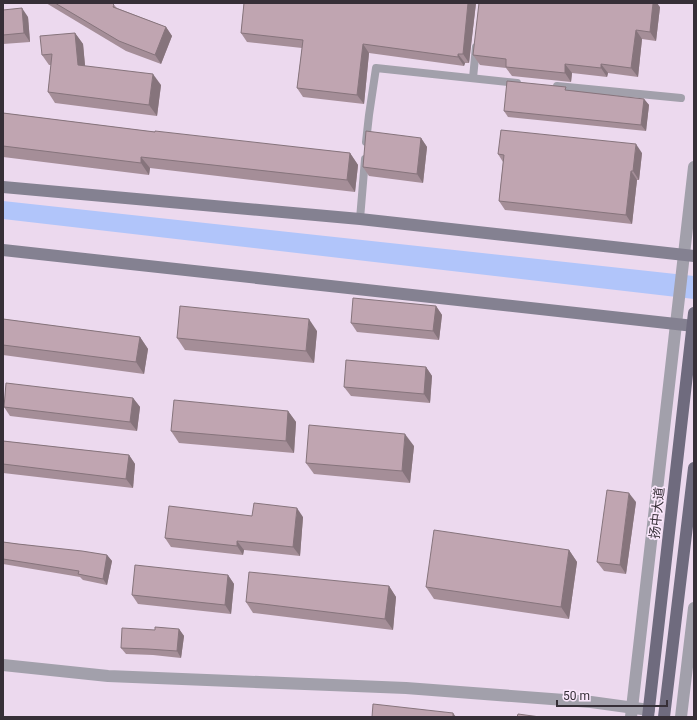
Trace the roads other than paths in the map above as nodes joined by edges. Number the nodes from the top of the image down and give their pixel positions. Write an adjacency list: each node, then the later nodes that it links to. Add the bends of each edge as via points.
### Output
1 (477, 41): 2 (lane)
2 (473, 78): 3 (lane); 8 (lane, via 376,68 369,115)
3 (527, 84)
4 (550, 86): 5 (lane)
5 (681, 98)
6 (694, 167): 10 (street)
7 (3, 187): 8 (street)
8 (360, 219): 10 (street)
9 (3, 250): 12 (street)
10 (689, 256): 12 (street)
11 (694, 313): 13 (main road, 扬中大道)
12 (676, 324): 13 (street); 17 (street)
13 (693, 326): 18 (main road, 扬中大道)
14 (694, 468): 19 (main road)
15 (694, 608): 20 (street)
16 (3, 665): 17 (street, via 108,676 406,688 591,702)
17 (631, 712): 18 (street)
18 (649, 713)
19 (664, 717)
20 (681, 717)

